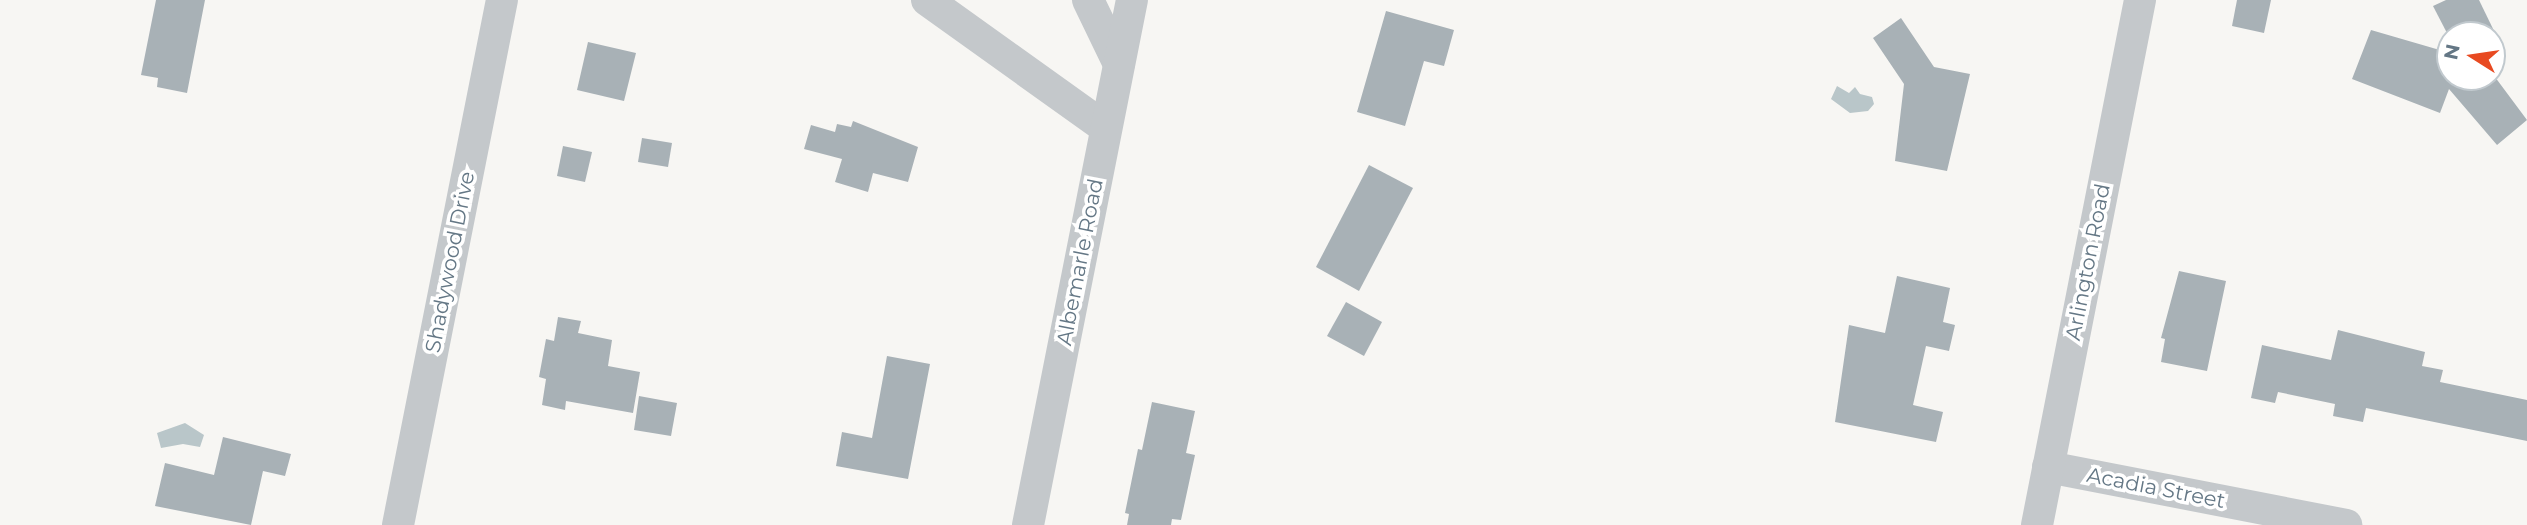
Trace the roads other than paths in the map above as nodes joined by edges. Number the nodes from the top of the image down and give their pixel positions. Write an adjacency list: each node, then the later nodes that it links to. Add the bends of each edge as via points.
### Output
1 (502, 0): 9 (street, Shadywood Drive)
2 (927, 0): 7 (street)
3 (1088, 0): 6 (street)
4 (1132, 0): 6 (street, Albemarle Road)
5 (2140, 0): 8 (street, Arlington Road)
6 (1119, 64): 7 (street, Albemarle Road)
7 (1106, 128): 10 (street, Albemarle Road)
8 (2048, 467): 11 (street, Arlington Road); 12 (street, Acadia Street)
9 (398, 525)
10 (1028, 525)
11 (2037, 525)
12 (2346, 525)

